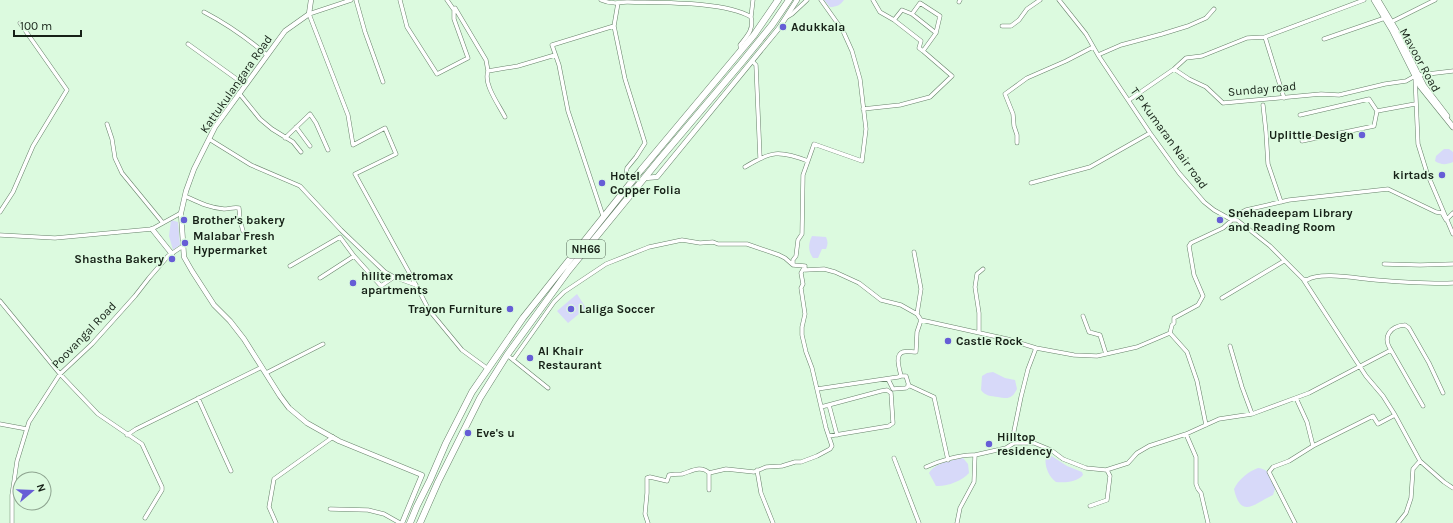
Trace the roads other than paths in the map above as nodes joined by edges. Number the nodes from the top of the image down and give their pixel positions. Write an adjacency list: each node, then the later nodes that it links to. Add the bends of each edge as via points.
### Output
1 (311, 0): 24 (street)
2 (351, 0): 24 (street)
3 (356, 0): 49 (street)
4 (400, 0): 5 (street, via 407,27 437,74 468,58 454,19 454,10)
5 (448, 0): 46 (street, via 486,60)
6 (602, 0): 21 (street, via 607,3)
7 (753, 0): 26 (street)
8 (778, 0): 39 (highway, NH66)
9 (789, 0): 75 (highway, NH66, via 772,25)
10 (797, 0): 27 (street)
11 (807, 0): 27 (street)
12 (821, 0): 56 (street, via 843,31 852,51 860,79)
13 (873, 0): 29 (street, via 880,12)
14 (1040, 0): 33 (street, via 1011,26)
15 (1059, 0): 38 (street, T P Kumaran Nair road)
16 (1364, 0): 35 (street)
17 (1374, 0): 28 (main road, Mavoor Road)
18 (1378, 0): 30 (main road, Mavoor Road)
19 (1435, 0): 30 (street)
20 (666, 1): 21 (street); 26 (street, via 728,8)
21 (618, 3): 32 (street)
22 (1214, 10): 43 (street, via 1206,18 1188,26 1121,45)
23 (204, 12): 41 (street, via 246,37)
24 (309, 14): 41 (street, Kattukulangara Road, via 285,30); 106 (street, via 348,115 353,145 385,128 396,154 355,174)
25 (912, 14): 29 (street, via 902,10); 34 (street); 34 (street, via 920,3 940,16)
26 (751, 17): 39 (street, via 750,32 740,45)
27 (785, 18): 44 (street)
28 (1385, 18): 36 (street); 48 (main road, Mavoor Road)
29 (894, 20): 40 (street, via 921,41 919,48)
30 (1391, 22): 48 (main road, Mavoor Road)
31 (20, 23): 80 (street, via 67,90 33,146 13,192)
32 (614, 26): 42 (street, via 552,45); 76 (street, via 625,79 645,143 627,168 626,175)
33 (1002, 26)
34 (936, 33): 40 (street)
35 (1265, 37): 45 (street, via 1247,38 1202,56 1186,58); 52 (street)
36 (1324, 39)
37 (188, 44): 50 (street)
38 (1093, 46): 43 (street, T P Kumaran Nair road); 68 (street, via 1027,78 1005,94 1014,114)
39 (740, 51): 76 (highway, NH66)
40 (923, 51): 56 (street, via 952,76 930,97 900,105)
41 (267, 55): 50 (street, Kattukulangara Road)
42 (555, 55): 46 (street, via 518,66); 83 (street, via 568,111)
43 (1098, 55): 53 (street, T P Kumaran Nair road)
44 (752, 61): 72 (street, via 756,65); 75 (street, via 657,177)
45 (1174, 69): 52 (street, Sunday road, via 1206,87 1223,103); 53 (street)
46 (488, 71): 59 (street, via 487,84)
47 (1453, 71): 48 (street, Sunday road)
48 (1417, 76): 52 (street, Sunday road, via 1406,81 1339,95); 54 (street); 60 (main road, Mavoor Road); 63 (main road, Mavoor Road, via 1427,96)
49 (383, 82)
50 (245, 85): 51 (street, Kattukulangara Road)
51 (239, 93): 65 (street, via 260,119); 66 (street, Kattukulangara Road)
52 (1284, 98)
53 (1129, 100): 64 (street, T P Kumaran Nair road)
54 (1415, 104): 57 (street); 85 (street, via 1418,144)
55 (1262, 105): 79 (street, via 1268,164)
56 (864, 110): 73 (street, via 866,129 862,162 814,144)
57 (1377, 111): 58 (street, via 1369,99); 67 (street, via 1374,126)
58 (1300, 115)
59 (505, 117)
60 (1453, 122)
61 (107, 124): 86 (street, via 115,158 122,173)
62 (296, 127): 65 (street); 69 (street); 70 (street, via 310,114)
63 (1453, 127)
64 (1150, 133): 77 (street, via 1090,167); 84 (street, T P Kumaran Nair road, via 1196,193 1214,210)
65 (285, 138): 71 (street, via 293,142)
66 (209, 139): 78 (street, Kattukulangara Road, via 194,169); 102 (street, via 251,165 300,186 346,235 385,272)
67 (1302, 141)
68 (1017, 143)
69 (310, 146)
70 (328, 150)
71 (301, 152)
72 (760, 158): 73 (street, via 776,153 788,153); 74 (street)
73 (808, 161): 98 (street, via 803,175 802,234 798,240)
74 (744, 167)
75 (645, 178): 119 (highway, NH66, via 569,270)
76 (633, 180): 83 (highway, NH66)
77 (1031, 183)
78 (185, 196): 81 (street, Kattukulangara Road); 88 (street, via 209,207 239,208)
79 (1281, 202): 84 (street, via 1246,210); 85 (street, via 1388,189 1442,213)
80 (0, 212)
81 (181, 213): 86 (street); 91 (street, Kattukulangara Road)
82 (1453, 213): 85 (street)
83 (604, 217): 123 (highway, NH66, via 523,318)
84 (1232, 220): 95 (street, T P Kumaran Nair road, via 1240,222); 113 (street, via 1223,228 1188,246 1192,267 1203,296 1198,305 1174,318)
85 (1446, 220): 89 (street)
86 (163, 223): 87 (street)
87 (152, 229): 90 (street, via 55,238); 93 (street)
88 (243, 231)
89 (1453, 234)
90 (0, 236)
91 (183, 246): 93 (street, Poovangal Road); 122 (street, Kattukulangara Road, via 184,257 214,305 244,339)
92 (914, 252): 109 (street, via 921,289)
93 (172, 254): 125 (street, Poovangal Road, via 92,344)
94 (354, 256): 99 (street, via 340,237); 102 (street, via 381,286); 103 (street)
95 (1284, 261): 104 (street, T P Kumaran Nair road); 107 (street)
96 (1384, 264): 97 (street)
97 (1453, 264)
98 (793, 265): 100 (street); 120 (street, via 786,258 747,244 682,240 644,248 606,264 564,292)
99 (290, 266)
100 (805, 266): 109 (street, via 806,270 824,269 849,277 881,300 901,305); 130 (street, via 801,288 806,314 802,335)
101 (983, 269): 112 (street, via 977,274 975,287)
102 (394, 277): 106 (street)
103 (320, 278)
104 (1303, 280): 105 (street, via 1332,275 1375,280); 121 (street, T P Kumaran Nair road)
105 (1453, 283)
106 (416, 285): 123 (street, via 429,310 462,350)
107 (1222, 298)
108 (0, 301): 125 (street)
109 (917, 314): 111 (street)
110 (1083, 316): 118 (street, via 1089,332 1100,336)
111 (921, 320): 112 (street); 126 (street, via 917,332 916,352 902,352 899,355)
112 (979, 332): 116 (street)
113 (1170, 333): 118 (street, via 1137,347); 140 (street, via 1187,352 1197,381)
114 (323, 344): 124 (street)
115 (1230, 346): 137 (street)
116 (1036, 348): 118 (street, via 1074,355); 147 (street, via 1021,397 1014,430)
117 (1391, 350): 121 (street); 131 (street, via 1387,337 1389,333 1405,325 1425,356); 135 (street)
118 (1106, 354)
119 (507, 355): 120 (street); 167 (highway, NH66, via 480,398)
120 (513, 360): 129 (street)
121 (1360, 366): 133 (street); 138 (street, T P Kumaran Nair road)
122 (262, 367): 124 (street, Kattukulangara Road); 132 (street)
123 (488, 369): 166 (highway, NH66, via 472,392 446,443)
124 (266, 373): 146 (street, Kattukulangara Road, via 289,408 307,423)
125 (60, 374): 141 (street, Poovangal Road); 143 (street, via 98,414)
126 (901, 376): 127 (street); 128 (street, via 906,376)
127 (888, 379): 128 (street, via 893,389 906,388); 130 (street)
128 (908, 385): 151 (street, via 934,397)
129 (548, 388)
130 (816, 389): 136 (street)
131 (1443, 393)
132 (198, 398): 143 (street, via 136,428); 156 (street)
133 (1296, 398): 137 (street); 148 (street, via 1307,422)
134 (830, 405): 136 (street); 144 (street); 144 (street, via 881,391 887,390 891,393 893,423 889,426)
135 (1423, 406)
136 (821, 407): 145 (street)
137 (1252, 414): 140 (street, via 1219,419)
138 (1395, 415): 148 (street, via 1378,424 1373,416); 152 (street, T P Kumaran Nair road)
139 (0, 424): 141 (street)
140 (1206, 425): 142 (street)
141 (27, 429): 163 (street, Poovangal Road, via 17,461 12,495)
142 (1186, 434): 155 (street, via 1149,446 1137,453 1128,463); 172 (street, via 1196,457 1196,484 1201,493)
143 (127, 435): 162 (street, via 142,444 162,487)
144 (837, 435): 145 (street)
145 (829, 436): 154 (street, via 832,446 817,456 801,462)
146 (333, 437): 164 (street, via 274,479 269,507); 165 (street, Kattukulangara Road, via 422,475)
147 (1014, 444): 149 (street); 155 (street, via 1034,443 1086,468)
148 (1313, 446): 173 (street, via 1289,461 1273,467 1269,472)
149 (975, 455): 151 (street, via 968,454); 171 (street, via 974,482 960,508)
150 (894, 458): 170 (street)
151 (948, 460): 153 (street)
152 (1420, 461): 158 (street); 174 (street, via 1413,469 1411,498 1406,513)
153 (926, 467)
154 (757, 470): 157 (street, via 751,472 726,468); 169 (street, via 761,493)
155 (1107, 470): 160 (street, via 1110,476 1107,500)
156 (231, 471)
157 (709, 473): 159 (street); 168 (street, via 701,469 669,475 667,481 647,478 645,514)
158 (1453, 488)
159 (709, 490)
160 (1090, 506)
161 (330, 509): 165 (street, via 368,510 384,514)
162 (145, 518)
163 (12, 523)
164 (276, 523)
165 (401, 523)
166 (410, 523)
167 (420, 523)
168 (648, 523)
169 (773, 523)
170 (920, 523)
171 (957, 523)
172 (1208, 523)
173 (1296, 523)
174 (1398, 523)

